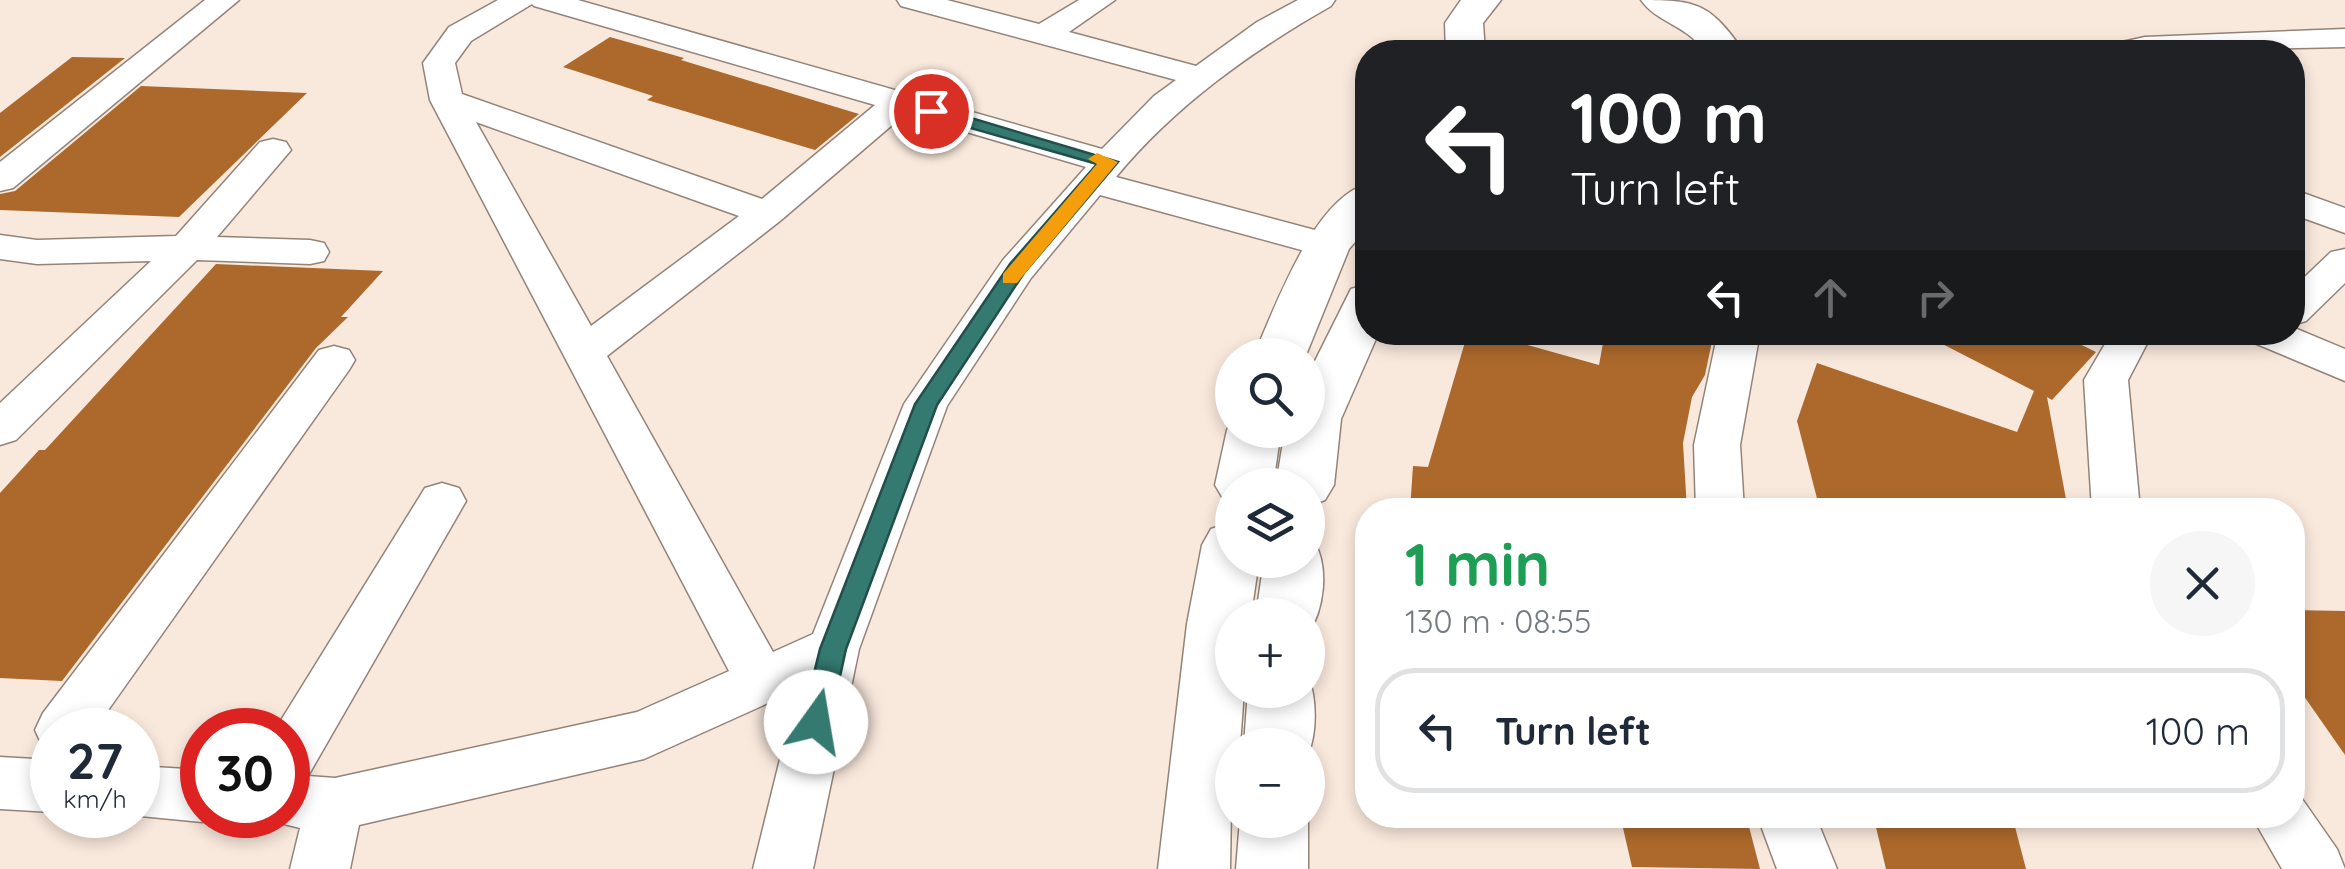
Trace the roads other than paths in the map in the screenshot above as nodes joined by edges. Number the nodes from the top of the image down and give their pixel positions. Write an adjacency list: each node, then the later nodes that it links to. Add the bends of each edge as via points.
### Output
1 (224, 0): 17 (street)
2 (520, 0): 13 (street, via 460,34 439,63)
3 (544, 0): 14 (street)
4 (912, 0): 8 (street)
5 (1100, 0): 8 (street)
6 (1482, 0): 10 (street, via 1466,14)
7 (1306, 3): 12 (street)
8 (1043, 35): 12 (street)
9 (2345, 38): 11 (street)
10 (1462, 40)
11 (2295, 40)
12 (1202, 78): 16 (street, via 1166,102)
13 (447, 100): 20 (street); 33 (street)
14 (899, 102): 16 (street); 20 (street)
15 (274, 150): 24 (street)
16 (1100, 171): 22 (street); 42 (street, via 1017,268 926,404)
17 (0, 180)
18 (2305, 205): 21 (street)
19 (1355, 212): 22 (street)
20 (768, 213): 33 (street)
21 (2345, 222)
22 (1327, 245): 29 (street)
23 (0, 247): 24 (street)
24 (187, 248): 25 (street); 36 (street)
25 (310, 252)
26 (2345, 261): 27 (street)
27 (2305, 299)
28 (1355, 329): 37 (street, via 1314,419)
29 (1287, 338)
30 (2305, 344): 35 (street)
31 (1736, 345): 38 (street, via 1716,445)
32 (2126, 345): 39 (street, via 2106,380)
33 (583, 352): 43 (street)
34 (334, 360): 44 (street)
35 (2345, 366)
36 (0, 429)
37 (1307, 468)
38 (1719, 498)
39 (2115, 498)
40 (442, 502): 45 (street)
41 (1226, 578): 52 (street)
42 (833, 649): 43 (street); 51 (street)
43 (762, 682): 46 (street, via 644,735)
44 (78, 708)
45 (310, 722)
46 (312, 803): 50 (street)
47 (1791, 828): 54 (street)
48 (2289, 828): 55 (street)
49 (1274, 838): 53 (street)
50 (320, 869)
51 (783, 869)
52 (1194, 869)
53 (1272, 869)
54 (1806, 869)
55 (2316, 869)

